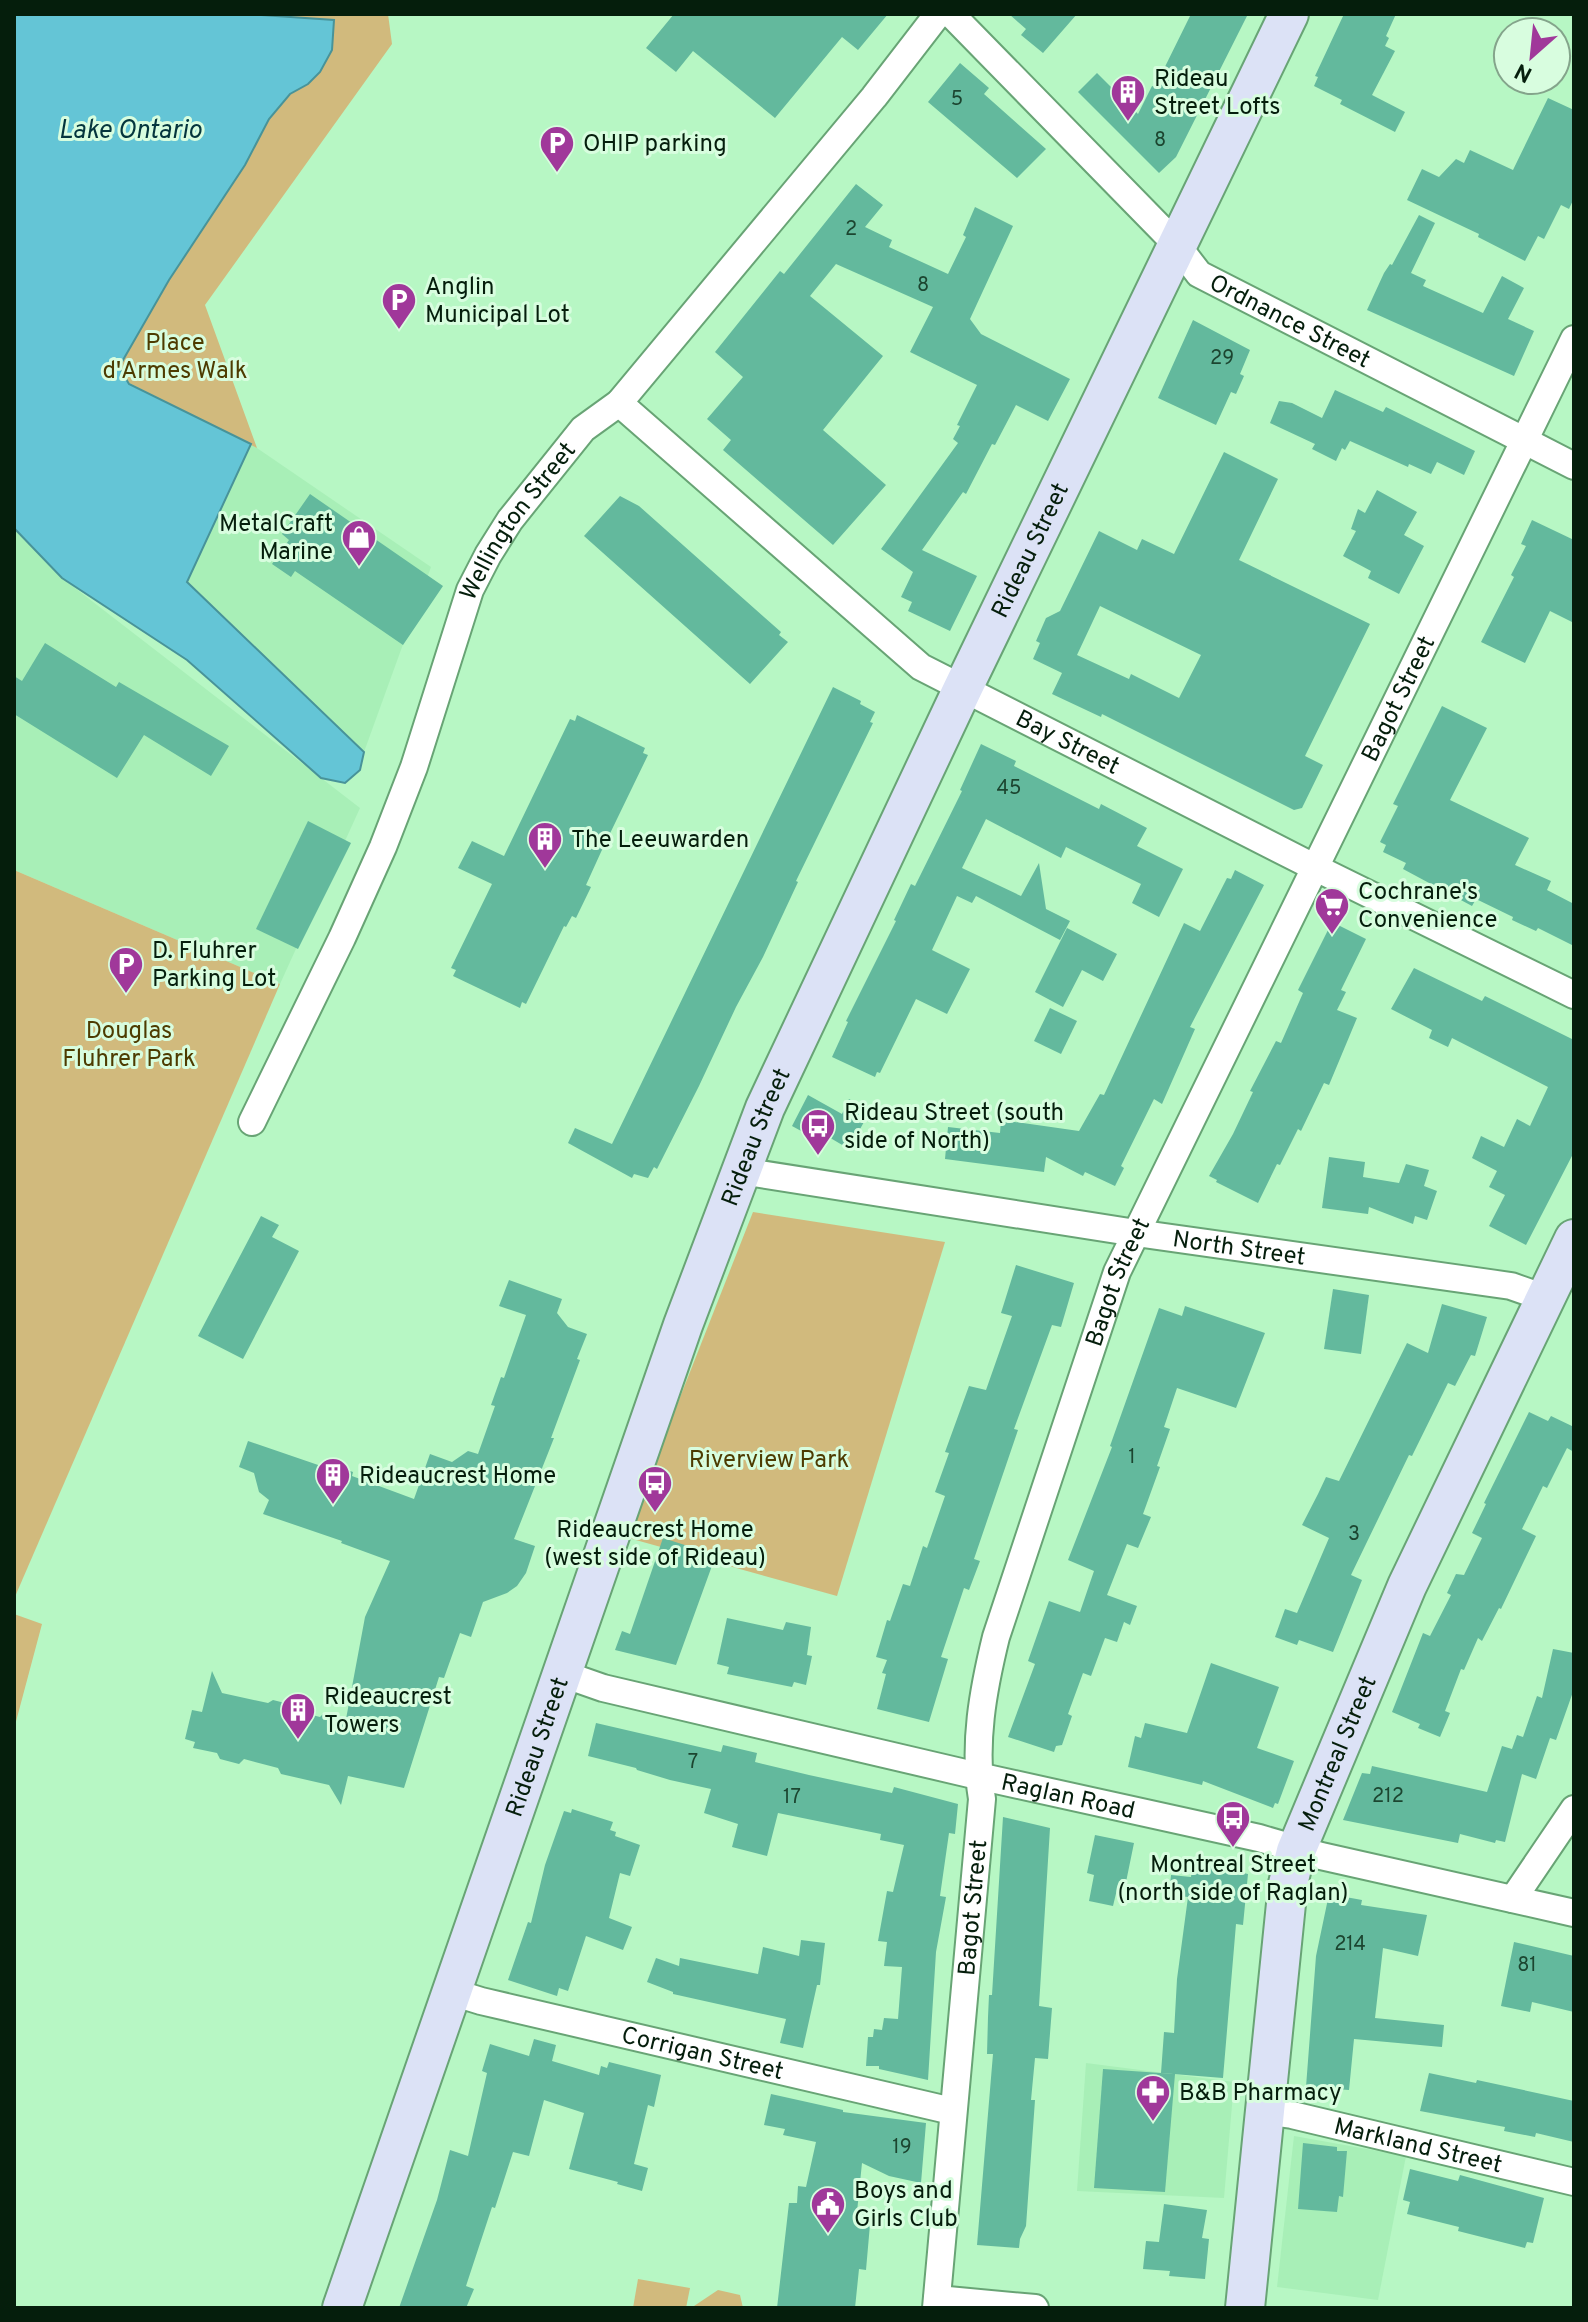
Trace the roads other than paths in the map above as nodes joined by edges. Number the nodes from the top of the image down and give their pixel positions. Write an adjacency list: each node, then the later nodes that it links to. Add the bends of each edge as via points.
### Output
1 (938, 14): 6 (street, Wellington Street)
2 (951, 14): 4 (street, Ordnance Street)
3 (1289, 14): 4 (street, Rideau Street)
4 (1176, 244): 7 (street, Ordnance Street, via 1199,274); 9 (street, Rideau Street)
5 (1574, 339): 7 (street, Bagot Street)
6 (619, 403): 9 (street, Bay Street, via 921,667); 12 (street, Wellington Street, via 583,429 510,520 482,566 383,847)
7 (1526, 441): 8 (street, Ordnance Street); 10 (street, Bagot Street)
8 (1574, 466)
9 (962, 690): 10 (street, Bay Street); 13 (street, Rideau Street, via 765,1108)
10 (1314, 867): 11 (street, Bay Street); 14 (street, Bagot Street)
11 (1574, 995)
12 (252, 1122)
13 (741, 1171): 14 (street, North Street); 17 (street, Rideau Street)
14 (1136, 1233): 16 (street, North Street, via 1511,1286); 18 (street, Bagot Street, via 1117,1272 996,1637 983,1691)
15 (1574, 1239): 16 (street, Montreal Street)
16 (1545, 1298): 20 (street, Montreal Street, via 1407,1586)
17 (563, 1674): 18 (street, Raglan Road, via 603,1688); 23 (street, Rideau Street)
18 (978, 1776): 20 (street, Raglan Road, via 1259,1838); 24 (street, Bagot Street, via 982,1799)
19 (1574, 1809): 21 (street)
20 (1296, 1851): 21 (street, Raglan Road); 25 (street, Montreal Street)
21 (1513, 1899): 22 (street, Raglan Road)
22 (1574, 1913)
23 (452, 1992): 24 (street, Corrigan Street); 28 (street, Rideau Street)
24 (952, 2111): 27 (street, Bagot Street)
25 (1264, 2111): 26 (street, Markland Street); 30 (street, Montreal Street)
26 (1574, 2182)
27 (937, 2304): 29 (street)
28 (342, 2308)
29 (1035, 2308)
30 (1245, 2308)

